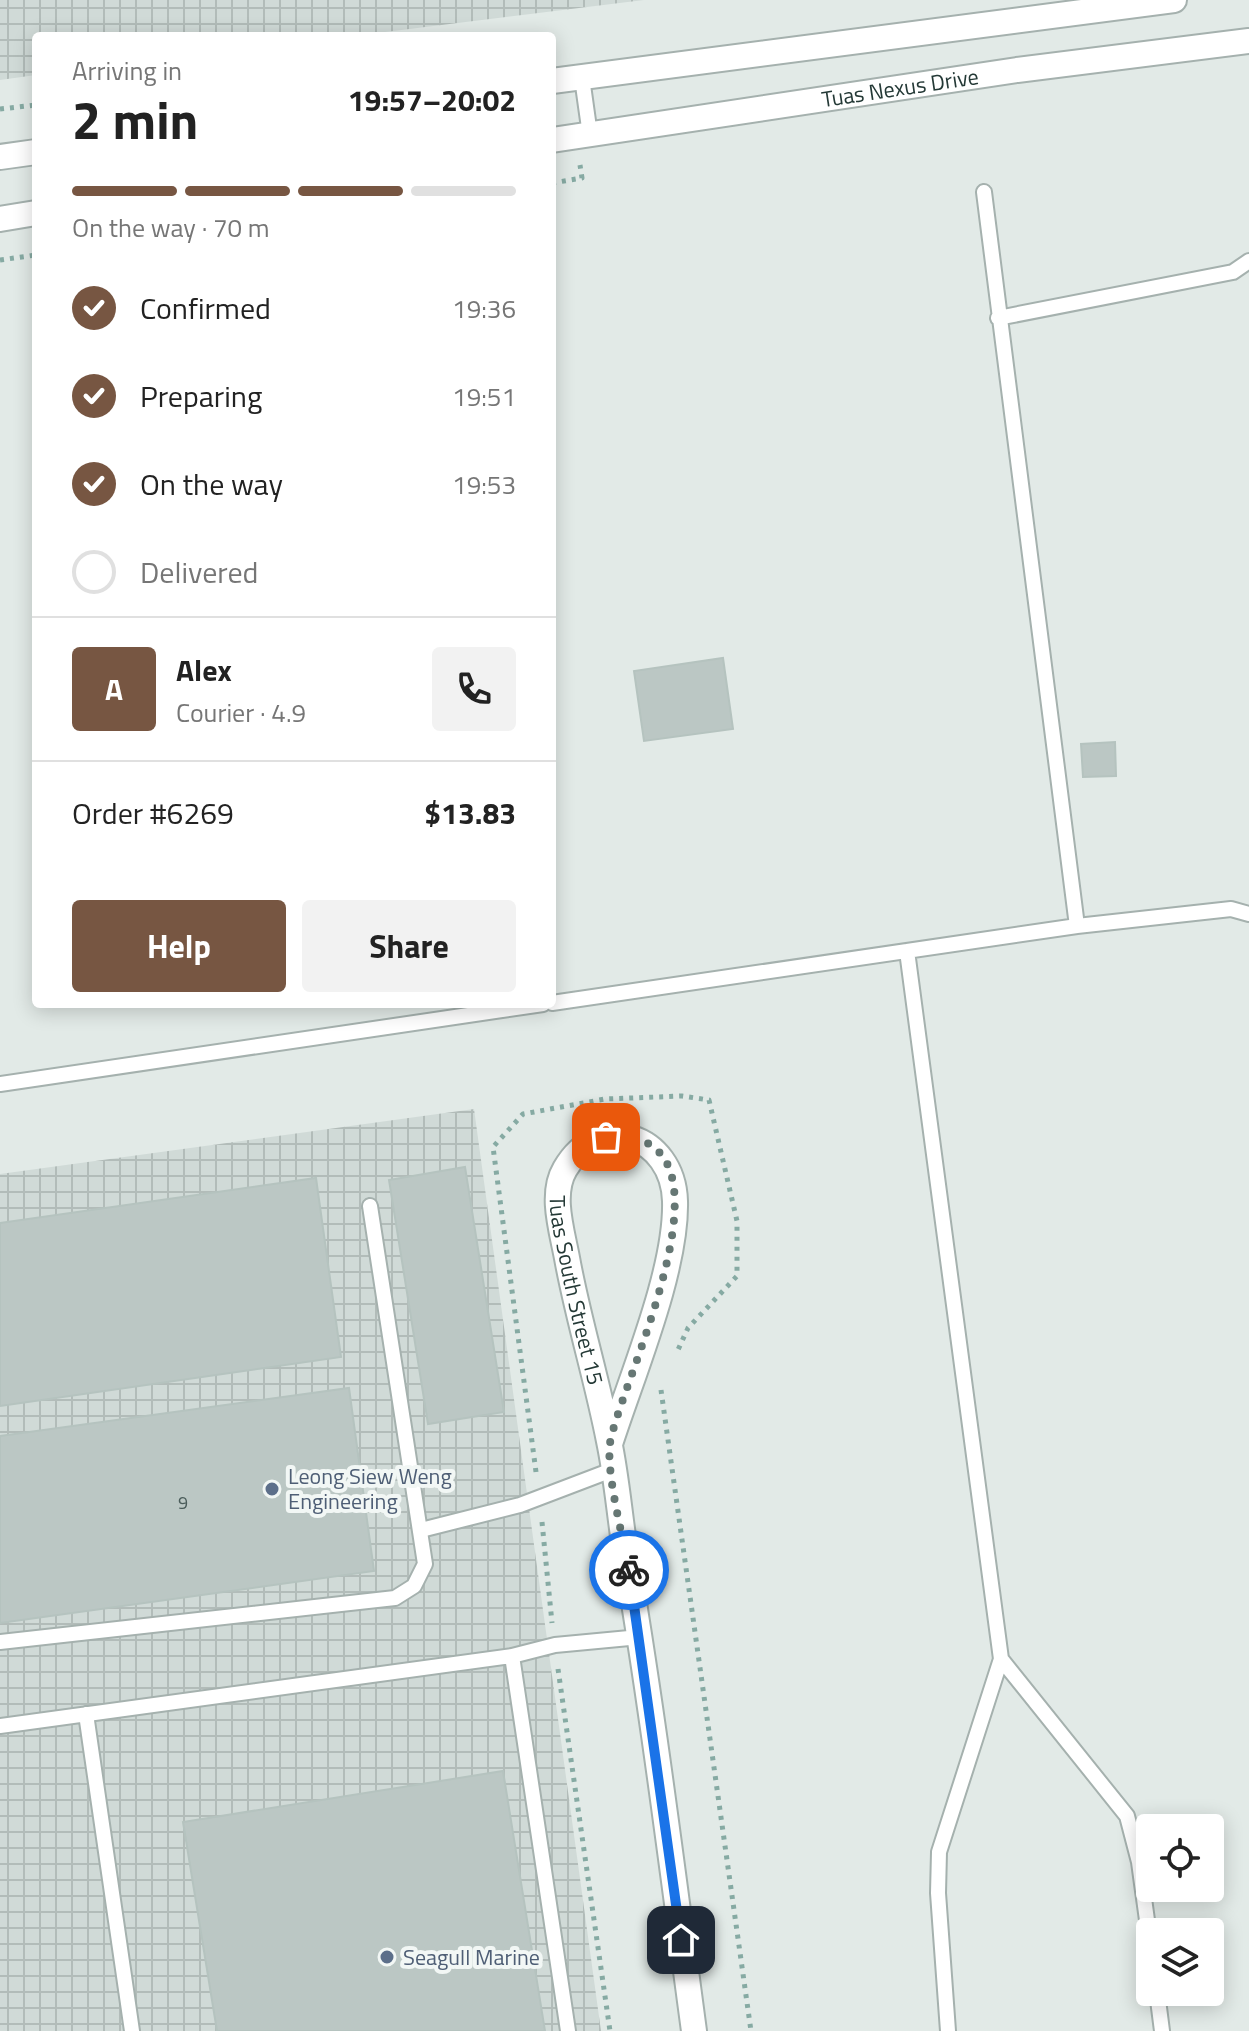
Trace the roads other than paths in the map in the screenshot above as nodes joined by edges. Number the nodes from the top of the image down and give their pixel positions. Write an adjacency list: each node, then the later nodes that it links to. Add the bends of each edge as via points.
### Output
1 (1174, 0): 3 (street)
2 (1249, 41): 5 (street, Tuas Nexus Drive, via 1017,70)
3 (582, 78): 4 (street); 5 (lane)
4 (556, 81)
5 (590, 135): 6 (street, Tuas Nexus Drive)
6 (556, 139)
7 (32, 153): 8 (street)
8 (0, 157)
9 (984, 192): 13 (lane)
10 (32, 214): 11 (street)
11 (0, 219)
12 (1249, 261): 13 (lane, via 1233,272)
13 (998, 318): 15 (lane)
14 (1249, 914): 15 (lane, via 1231,909)
15 (1077, 926): 16 (lane)
16 (907, 951): 17 (lane); 27 (lane)
17 (556, 1002)
18 (516, 1008): 19 (lane)
19 (0, 1084)
20 (370, 1206): 23 (lane)
21 (610, 1444): 21 (street, Tuas South Street 15, via 558,1209 564,1170 581,1150 606,1137 626,1135 647,1142 671,1175 674,1231); 22 (street, Tuas South Street 15)
22 (612, 1470): 23 (lane); 24 (street, Tuas South Street 15)
23 (421, 1530): 25 (lane, via 425,1564 414,1586 395,1598)
24 (640, 1637): 26 (lane, via 555,1645); 34 (street, Tuas South Street 15)
25 (0, 1642)
26 (512, 1656): 28 (lane); 33 (lane)
27 (1001, 1659): 30 (lane, via 1127,1816); 35 (lane, via 939,1852)
28 (86, 1714): 29 (lane); 32 (lane)
29 (0, 1726)
30 (1147, 1918)
31 (1159, 2006): 36 (lane)
32 (132, 2031)
33 (568, 2031)
34 (694, 2031)
35 (948, 2031)
36 (1162, 2031)

